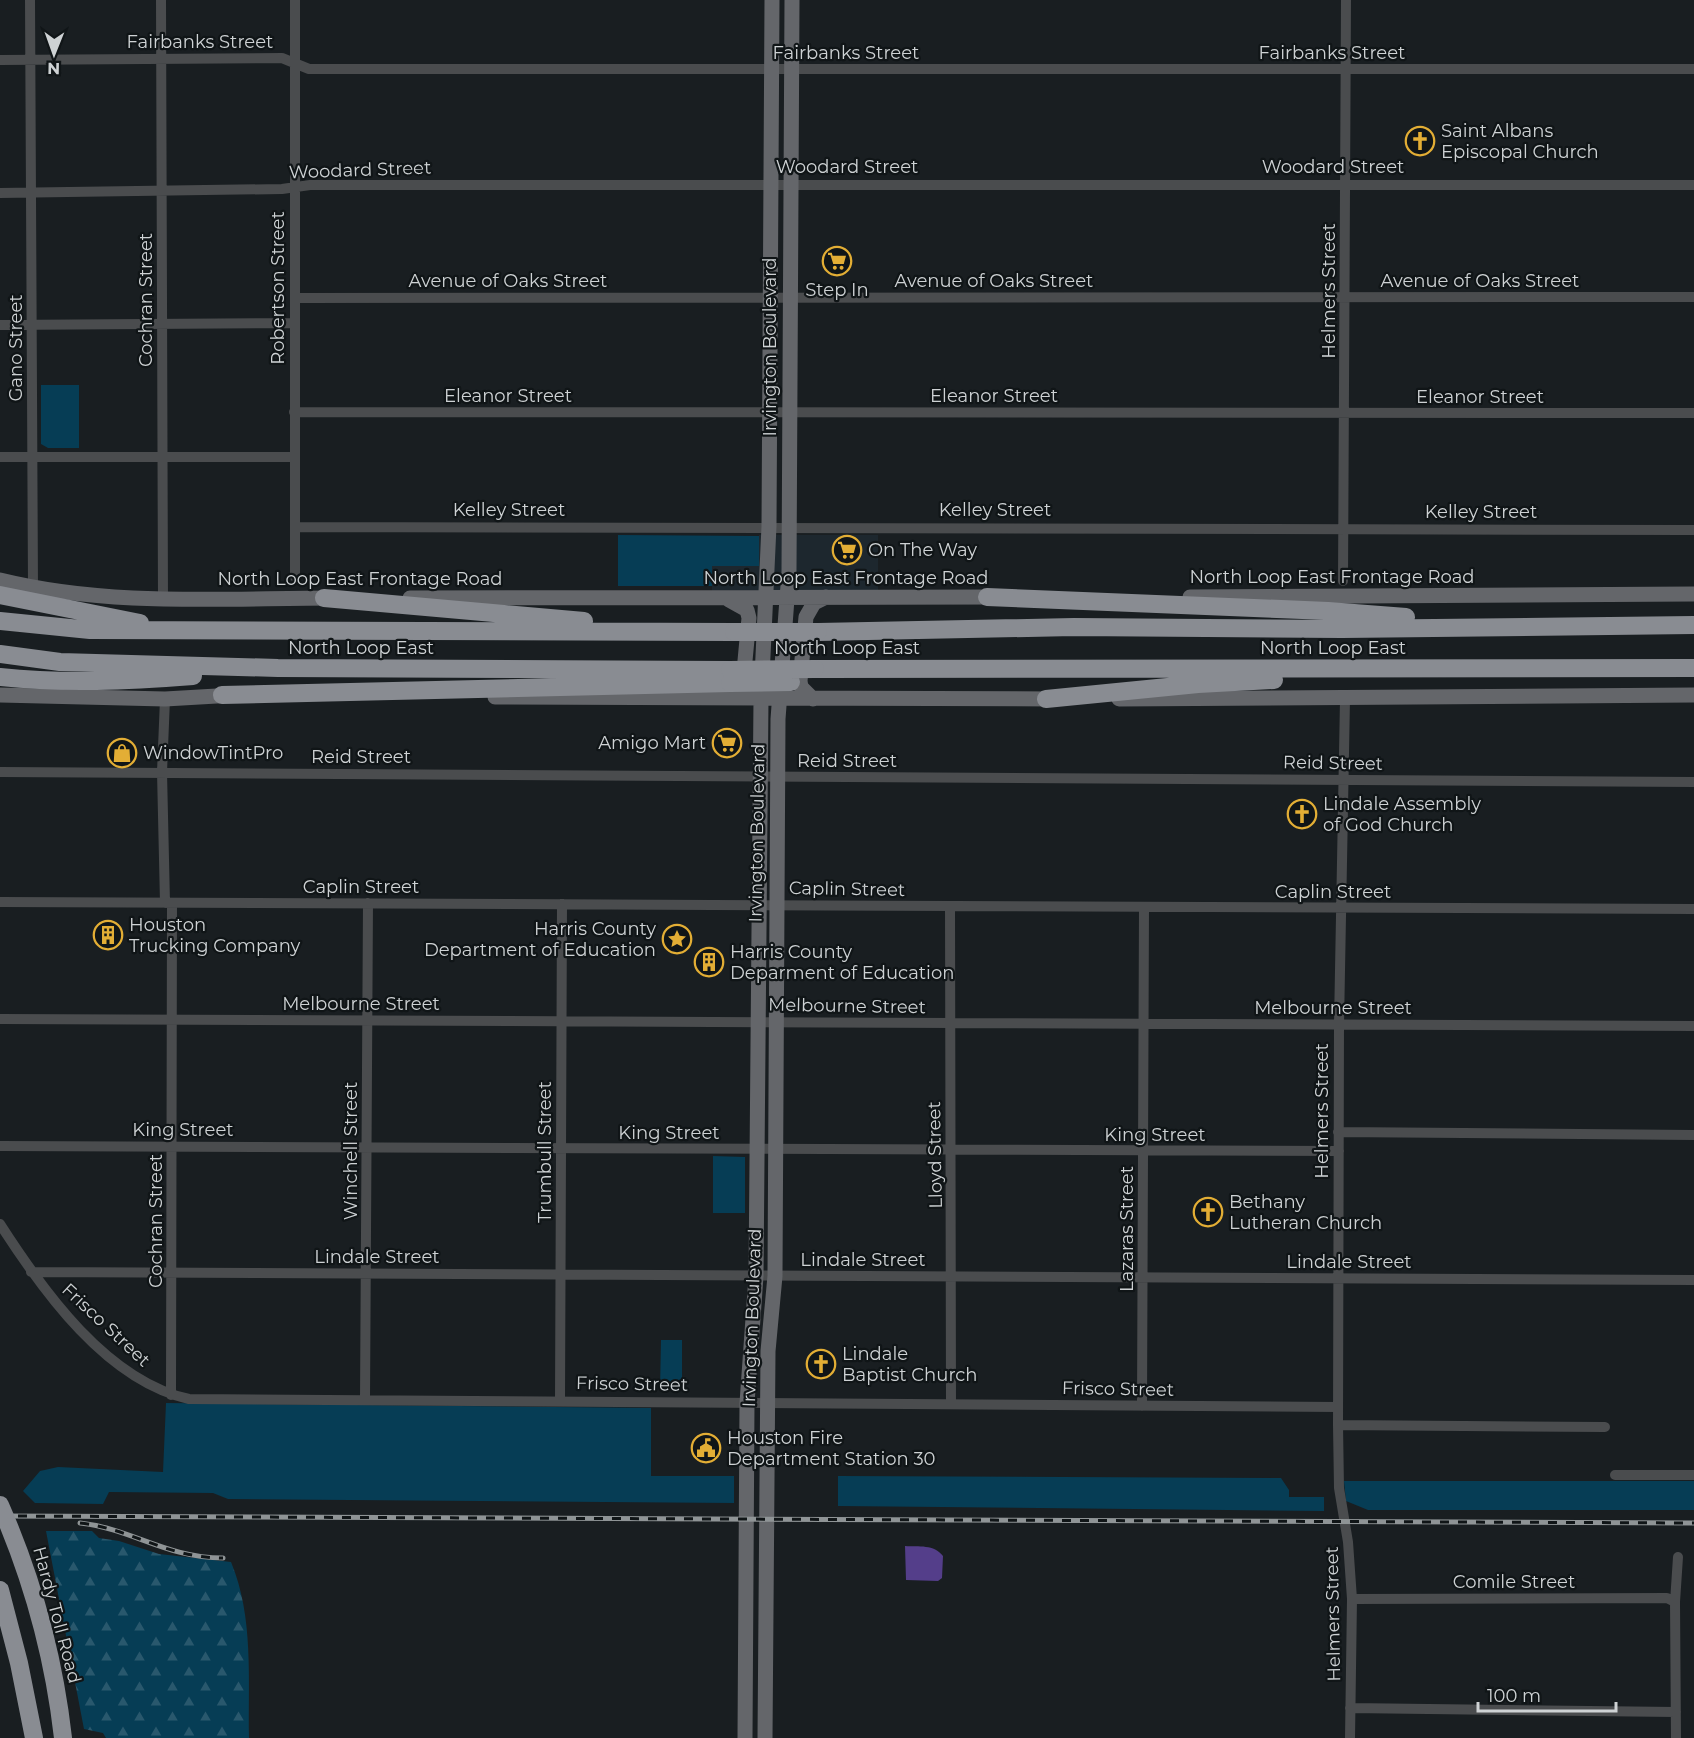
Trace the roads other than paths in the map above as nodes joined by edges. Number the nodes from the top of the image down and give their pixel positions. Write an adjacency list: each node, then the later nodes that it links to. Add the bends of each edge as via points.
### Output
1 (30, 0): 9 (street, Gano Street)
2 (161, 0): 7 (street, Cochran Street)
3 (295, 0): 10 (street, Robertson Street)
4 (772, 0): 11 (main road, Irvington Boulevard)
5 (792, 0): 12 (main road, Irvington Boulevard)
6 (1346, 0): 13 (street, Helmers Street)
7 (162, 59): 9 (street, Fairbanks Street); 10 (street, Fairbanks Street, via 282,58); 20 (street, Cochran Street)
8 (0, 60): 9 (street, Fairbanks Street)
9 (31, 60): 22 (street, Gano Street)
10 (296, 63): 11 (street, Fairbanks Street, via 309,69); 19 (street, Robertson Street)
11 (771, 69): 12 (street, Fairbanks Street); 16 (main road, Irvington Boulevard)
12 (792, 69): 13 (street, Fairbanks Street); 17 (main road, Irvington Boulevard)
13 (1346, 69): 14 (street, Fairbanks Street); 15 (street, Helmers Street)
14 (1694, 69)
15 (1346, 183): 17 (street, Woodard Street); 18 (street, Woodard Street); 27 (street, Helmers Street)
16 (771, 184): 17 (street, Woodard Street); 19 (street, Woodard Street); 25 (main road, Irvington Boulevard)
17 (791, 184): 26 (main road, Irvington Boulevard)
18 (1694, 185)
19 (295, 187): 20 (street, Woodard Street); 24 (street, Robertson Street)
20 (162, 191): 22 (street, Woodard Street); 28 (street, Cochran Street)
21 (0, 193): 22 (street, Woodard Street)
22 (31, 193): 30 (street, Gano Street)
23 (1694, 297): 27 (street, Avenue of Oaks Street)
24 (295, 298): 25 (street, Avenue of Oaks Street); 29 (street, Robertson Street)
25 (770, 298): 26 (street, Avenue of Oaks Street); 33 (main road, Irvington Boulevard)
26 (790, 298): 27 (street, Avenue of Oaks Street); 34 (main road, Irvington Boulevard)
27 (1345, 298): 35 (street, Helmers Street)
28 (162, 322): 29 (street); 30 (street); 39 (street, Cochran Street)
29 (295, 323): 32 (street, Robertson Street)
30 (32, 324): 31 (street); 37 (street, Gano Street)
31 (0, 325)
32 (294, 412): 33 (street, Eleanor Street); 40 (street, Robertson Street)
33 (770, 413): 34 (street, Eleanor Street); 41 (main road, Irvington Boulevard)
34 (789, 413): 35 (street, Eleanor Street); 42 (main road, Irvington Boulevard)
35 (1344, 413): 36 (street, Eleanor Street); 44 (street, Helmers Street)
36 (1694, 413)
37 (33, 456): 38 (street); 39 (street); 49 (street, Gano Street)
38 (0, 457)
39 (163, 457): 40 (street); 58 (street, Cochran Street)
40 (293, 457): 43 (street, Robertson Street)
41 (769, 526): 42 (street, Kelley Street); 43 (street, Kelley Street); 57 (main road, Irvington Boulevard)
42 (789, 526): 44 (street, Kelley Street); 52 (main road, Irvington Boulevard)
43 (296, 527): 46 (street, Robertson Street)
44 (1344, 527): 45 (street, Kelley Street); 48 (street, Helmers Street)
45 (1694, 530)
46 (295, 577)
47 (0, 580): 49 (main road, North Loop East Frontage Road)
48 (1343, 581)
49 (33, 587): 58 (main road, North Loop East Frontage Road, via 94,597)
50 (1694, 594): 54 (main road, North Loop East Frontage Road)
51 (0, 595): 62 (highway)
52 (787, 597): 53 (main road, North Loop East Frontage Road); 57 (main road, North Loop East Frontage Road); 77 (main road, Irvington Boulevard)
53 (826, 597): 54 (main road, North Loop East Frontage Road); 70 (main road, via 814,603 806,617 801,687)
54 (987, 597): 61 (highway, via 1328,611)
55 (324, 598): 56 (main road, North Loop East Frontage Road); 58 (main road, North Loop East Frontage Road); 63 (highway)
56 (725, 598): 57 (main road, North Loop East Frontage Road); 74 (main road, via 747,610 749,618 744,680 733,693)
57 (767, 598): 76 (main road, Irvington Boulevard)
58 (163, 600)
59 (0, 621): 62 (highway, North Loop East, via 90,630)
60 (1694, 625): 61 (highway, North Loop East)
61 (1512, 626): 63 (highway, North Loop East, bridge)
62 (183, 631): 63 (highway, North Loop East)
63 (708, 632)
64 (0, 654): 65 (highway, North Loop East, via 60,662)
65 (279, 668): 68 (highway, North Loop East); 69 (highway, via 132,681)
66 (1694, 668): 67 (highway, North Loop East)
67 (1489, 669): 70 (highway, North Loop East, via 851,669); 78 (highway, via 1198,684)
68 (730, 676): 70 (highway, North Loop East, bridge); 72 (highway)
69 (0, 677)
70 (814, 683): 77 (main road); 78 (main road)
71 (0, 695): 75 (main road)
72 (222, 695): 74 (main road); 75 (main road)
73 (1694, 695): 79 (main road)
74 (717, 698): 76 (main road)
75 (165, 699): 81 (street, Cochran Street)
76 (760, 699): 77 (main road); 82 (main road, Irvington Boulevard)
77 (780, 699): 83 (main road, Irvington Boulevard)
78 (1046, 699): 79 (main road)
79 (1345, 699): 84 (street, Helmers Street)
80 (0, 772): 81 (street, Reid Street)
81 (162, 772): 82 (street, Reid Street); 87 (street, Cochran Street)
82 (759, 777): 83 (street, Reid Street); 90 (main road, Irvington Boulevard)
83 (778, 777): 84 (street, Reid Street); 91 (main road, Irvington Boulevard)
84 (1342, 779): 85 (street, Reid Street); 94 (street, Helmers Street)
85 (1694, 782)
86 (0, 902): 87 (street, Caplin Street)
87 (169, 903): 88 (street, Caplin Street); 97 (street, Cochran Street)
88 (368, 903): 89 (street, Caplin Street); 98 (street, Winchell Street)
89 (562, 904): 90 (street, Caplin Street); 99 (street, Trumbull Street)
90 (758, 904): 91 (street, Caplin Street); 100 (main road, Irvington Boulevard)
91 (776, 904): 92 (street, Caplin Street); 101 (main road, Irvington Boulevard)
92 (950, 906): 93 (street, Caplin Street); 102 (street, Lloyd Street)
93 (1144, 908): 94 (street, Caplin Street); 103 (street, Lazaras Street)
94 (1340, 909): 95 (street, Caplin Street); 104 (street, Helmers Street)
95 (1694, 909)
96 (0, 1019): 97 (street, Melbourne Street)
97 (173, 1020): 98 (street, Melbourne Street); 109 (street, Cochran Street)
98 (368, 1020): 99 (street, Melbourne Street); 110 (street, Winchell Street)
99 (562, 1021): 100 (street, Melbourne Street); 111 (street, Trumbull Street)
100 (756, 1022): 101 (street, Melbourne Street); 112 (main road, Irvington Boulevard)
101 (776, 1023): 102 (street, Melbourne Street); 113 (main road, Irvington Boulevard)
102 (950, 1024): 103 (street, Melbourne Street); 114 (street, Lloyd Street)
103 (1145, 1024): 104 (street, Melbourne Street); 115 (street, Lazaras Street)
104 (1339, 1025): 105 (street, Melbourne Street); 106 (street, Helmers Street)
105 (1694, 1026)
106 (1338, 1132): 107 (street); 116 (street, Helmers Street)
107 (1694, 1135)
108 (0, 1146): 109 (street, King Street)
109 (173, 1146): 110 (street, King Street); 119 (street, Cochran Street)
110 (368, 1147): 111 (street, King Street); 120 (street, Winchell Street)
111 (560, 1149): 112 (street, King Street); 121 (street, Trumbull Street)
112 (756, 1149): 113 (street, King Street); 122 (main road, Irvington Boulevard)
113 (775, 1150): 114 (street, King Street); 123 (main road, Irvington Boulevard)
114 (952, 1150): 115 (street, King Street); 124 (street, Lloyd Street)
115 (1144, 1151): 116 (street, King Street); 125 (street, Lazaras Street)
116 (1339, 1152): 126 (street, Helmers Street)
117 (0, 1224): 118 (street, Frisco Street)
118 (31, 1272): 119 (street, Lindale Street); 128 (street, Frisco Street, via 54,1301 106,1352 143,1382)
119 (173, 1272): 120 (street, Lindale Street); 128 (street, Cochran Street)
120 (366, 1273): 121 (street, Lindale Street); 129 (street, Winchell Street)
121 (562, 1273): 122 (street, Lindale Street); 130 (street, Trumbull Street)
122 (756, 1276): 123 (street, Lindale Street); 131 (main road, Irvington Boulevard)
123 (775, 1276): 124 (street, Lindale Street); 132 (main road, Irvington Boulevard)
124 (953, 1277): 125 (street, Lindale Street); 133 (street, Lloyd Street)
125 (1144, 1278): 126 (street, Lindale Street); 134 (street, Lazaras Street)
126 (1340, 1279): 127 (street, Lindale Street); 135 (street, Helmers Street)
127 (1694, 1280)
128 (171, 1395): 129 (street, Frisco Street, via 207,1400)
129 (365, 1399): 130 (street, Frisco Street)
130 (560, 1400): 131 (street, Frisco Street)
131 (747, 1403): 132 (street, Frisco Street); 138 (main road, Irvington Boulevard)
132 (768, 1403): 133 (street, Frisco Street); 139 (main road, Irvington Boulevard)
133 (951, 1404): 134 (street, Frisco Street)
134 (1142, 1406): 135 (street, Frisco Street)
135 (1338, 1407): 136 (street, Helmers Street)
136 (1338, 1425): 137 (street); 147 (street, Helmers Street, via 1339,1488)
137 (1605, 1427)
138 (748, 1444): 139 (main road); 143 (main road, Irvington Boulevard)
139 (768, 1444): 144 (main road, Irvington Boulevard)
140 (1615, 1475): 141 (street)
141 (1694, 1475)
142 (0, 1505): 154 (highway, Hardy Toll Road, bridge, via 25,1569 48,1651)
143 (748, 1556): 144 (main road); 149 (main road, Irvington Boulevard)
144 (768, 1556): 150 (main road, Irvington Boulevard)
145 (1678, 1557): 148 (street)
146 (0, 1590): 153 (highway, via 20,1663)
147 (1352, 1599): 148 (street, Comile Street, via 1667,1598); 151 (street, Helmers Street)
148 (1675, 1602): 152 (street)
149 (746, 1677): 150 (main road); 155 (main road, Irvington Boulevard)
150 (765, 1677): 156 (main road, Irvington Boulevard)
151 (1350, 1708): 152 (street); 157 (street, Helmers Street)
152 (1676, 1712): 158 (street)
153 (34, 1738)
154 (63, 1738)
155 (746, 1738)
156 (765, 1738)
157 (1350, 1738)
158 (1676, 1738)

